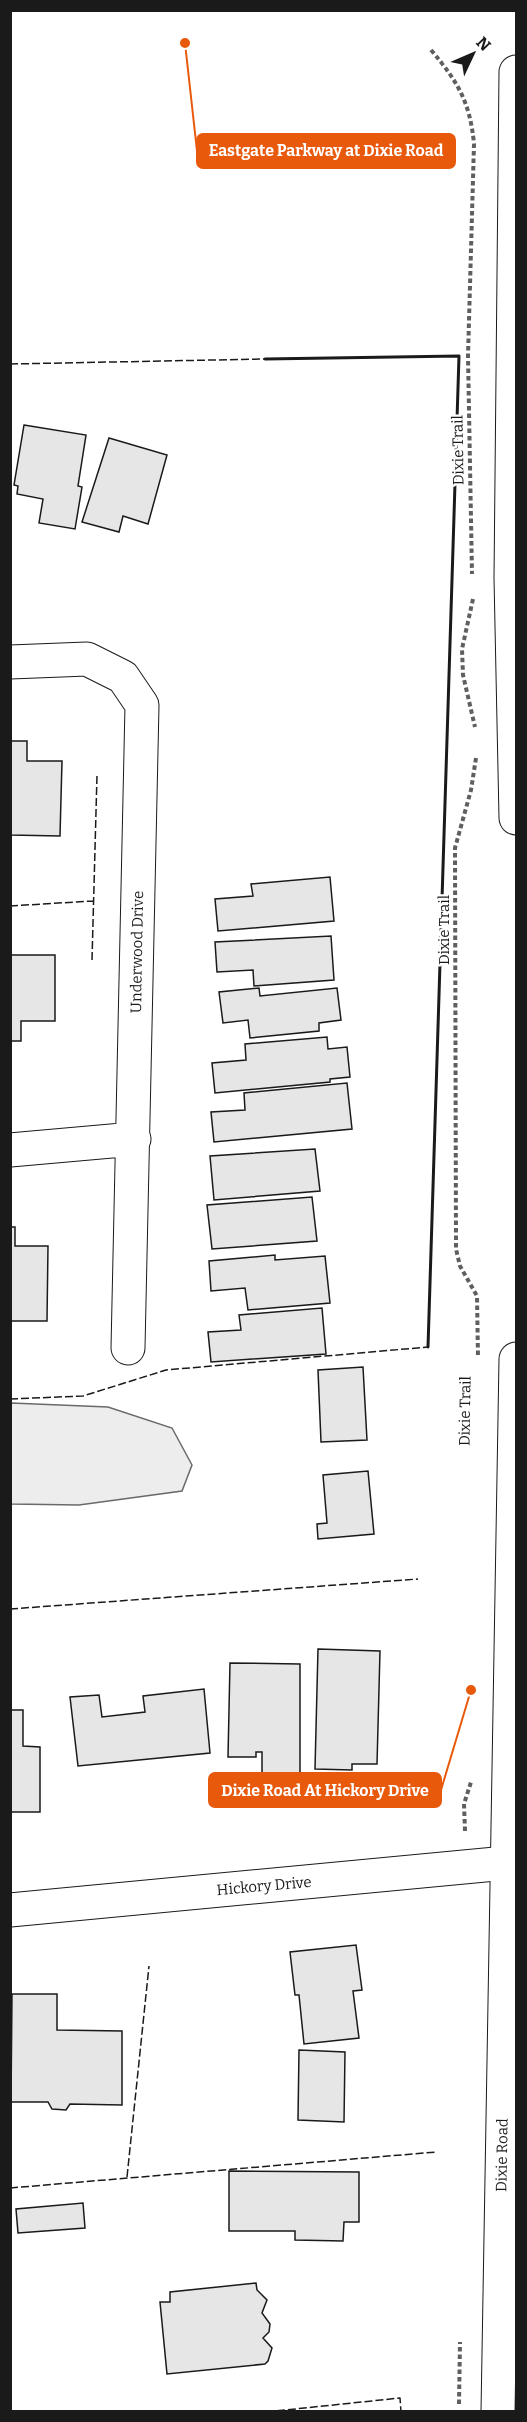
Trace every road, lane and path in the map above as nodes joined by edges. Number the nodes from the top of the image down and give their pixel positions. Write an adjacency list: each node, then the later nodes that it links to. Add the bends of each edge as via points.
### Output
1 (431, 50): 3 (path, Dixie Trail, via 464,94 472,120 468,356)
2 (516, 72): 8 (main road, via 511,567)
3 (472, 579)
4 (472, 590): 6 (path, via 462,649)
5 (10, 662): 9 (main road, Underwood Drive, via 87,659 123,677 142,705)
6 (475, 734)
7 (476, 753): 13 (path, Dixie Trail, via 471,790 455,848 456,1249 460,1266 477,1296)
8 (516, 818)
9 (134, 1139): 10 (main road); 11 (main road, Underwood Drive)
10 (10, 1150)
11 (128, 1348)
12 (516, 1359): 16 (main road, Dixie Road)
13 (477, 1365)
14 (472, 1779): 15 (path, via 464,1804)
15 (464, 1822)
16 (512, 1863): 17 (main road, Hickory Drive); 18 (main road, Dixie Road)
17 (10, 1910)
18 (498, 2412)

